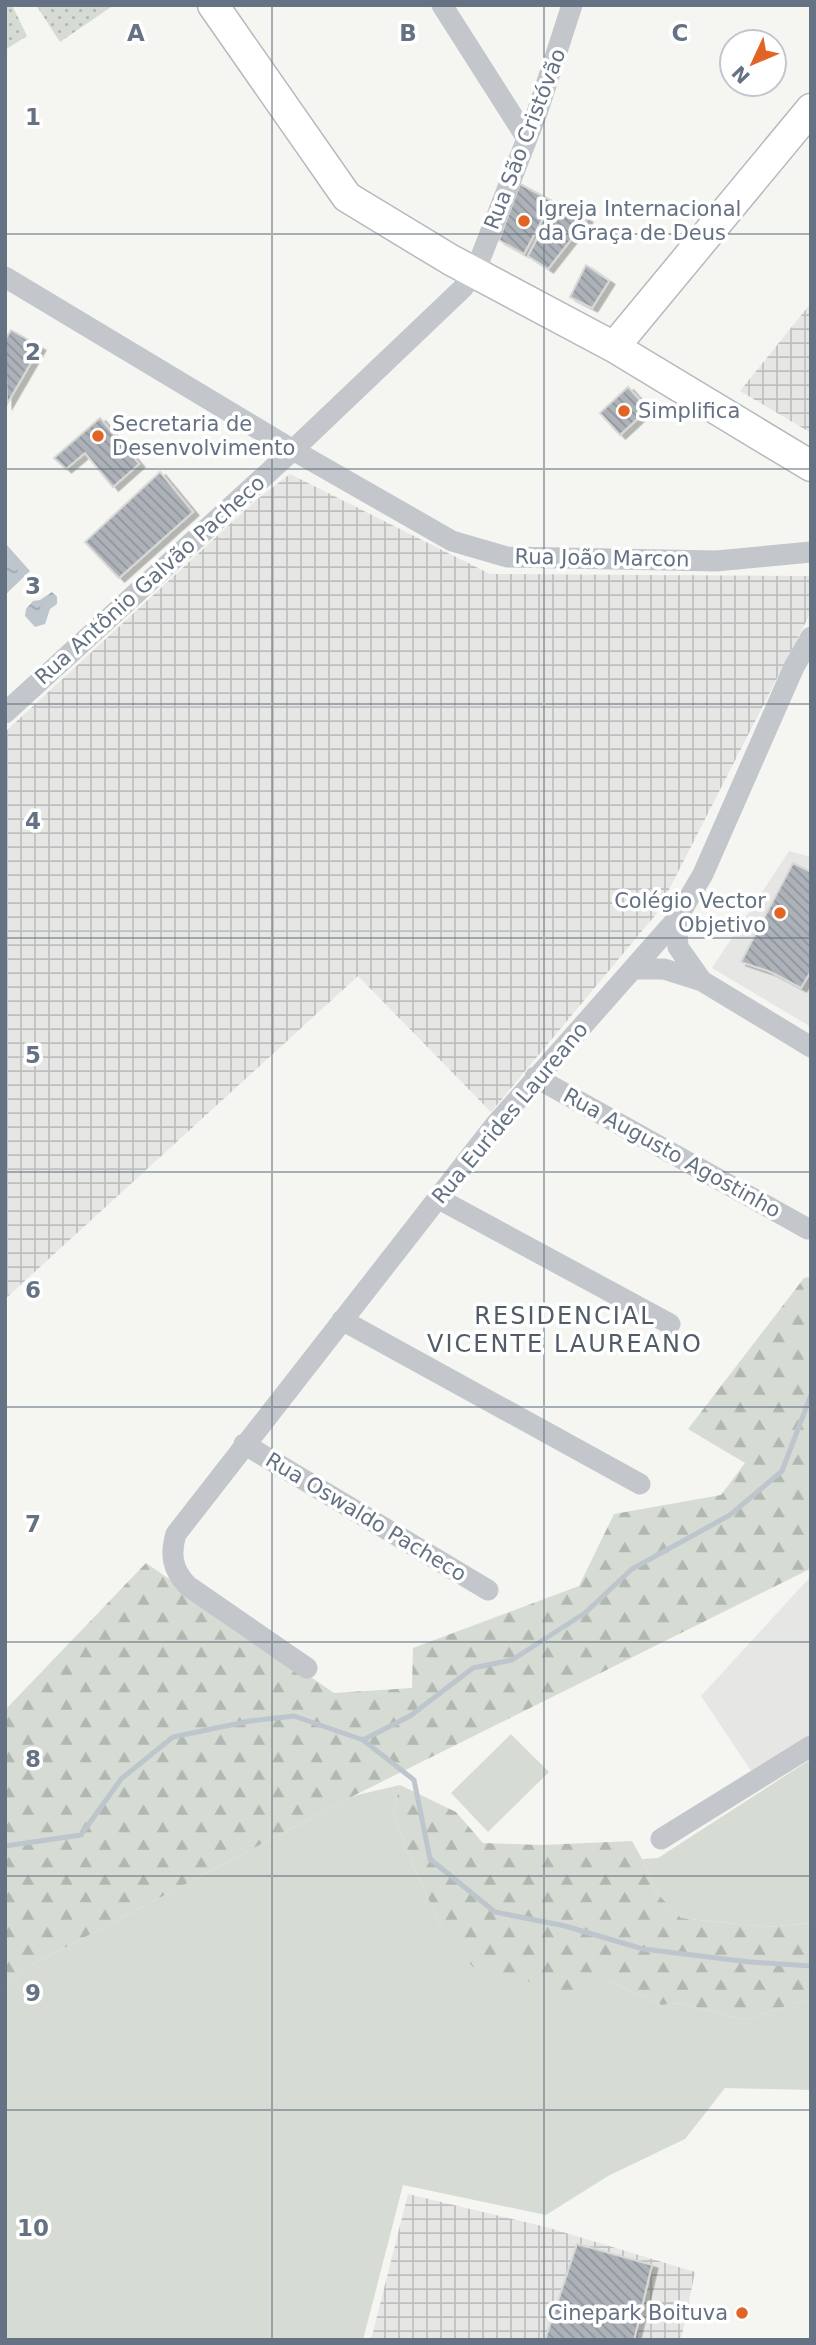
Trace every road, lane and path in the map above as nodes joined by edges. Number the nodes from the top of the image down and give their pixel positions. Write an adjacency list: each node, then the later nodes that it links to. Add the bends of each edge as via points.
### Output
1 (213, 5): 6 (main road, via 347,197)
2 (442, 5): 5 (street)
3 (572, 5): 5 (street, Rua São Cristóvão)
4 (811, 109): 8 (main road)
5 (526, 137): 6 (street, Rua São Cristóvão)
6 (475, 272): 8 (main road); 9 (street, Rua Antônio Galvão Pacheco)
7 (5, 277): 9 (street, Rua João Marcon)
8 (614, 347): 10 (main road)
9 (293, 450): 11 (street, Rua João Marcon, via 449,540 501,556 716,561); 13 (street, Rua Antônio Galvão Pacheco)
10 (811, 466)
11 (811, 552)
12 (811, 637): 14 (street, Rua Eurides Laureano, via 703,874)
13 (5, 713)
14 (676, 920): 15 (street, Rua Eurides Laureano); 16 (street, via 678,947)
15 (633, 969): 16 (street, via 664,969); 18 (street, Rua Eurides Laureano)
16 (702, 981): 17 (street)
17 (811, 1048)
18 (535, 1077): 19 (street, Rua Eurides Laureano); 20 (street, Rua Augusto Agostinho)
19 (439, 1199): 21 (street, Rua Eurides Laureano); 22 (street)
20 (808, 1228)
21 (342, 1320): 23 (street, Rua Eurides Laureano); 24 (street)
22 (670, 1324)
23 (244, 1444): 25 (street, Rua Oswaldo Pacheco); 26 (street, Rua Eurides Laureano, via 176,1534 174,1564 194,1592)
24 (640, 1484)
25 (488, 1590)
26 (307, 1668)
27 (811, 1746): 28 (street)
28 (661, 1839)

